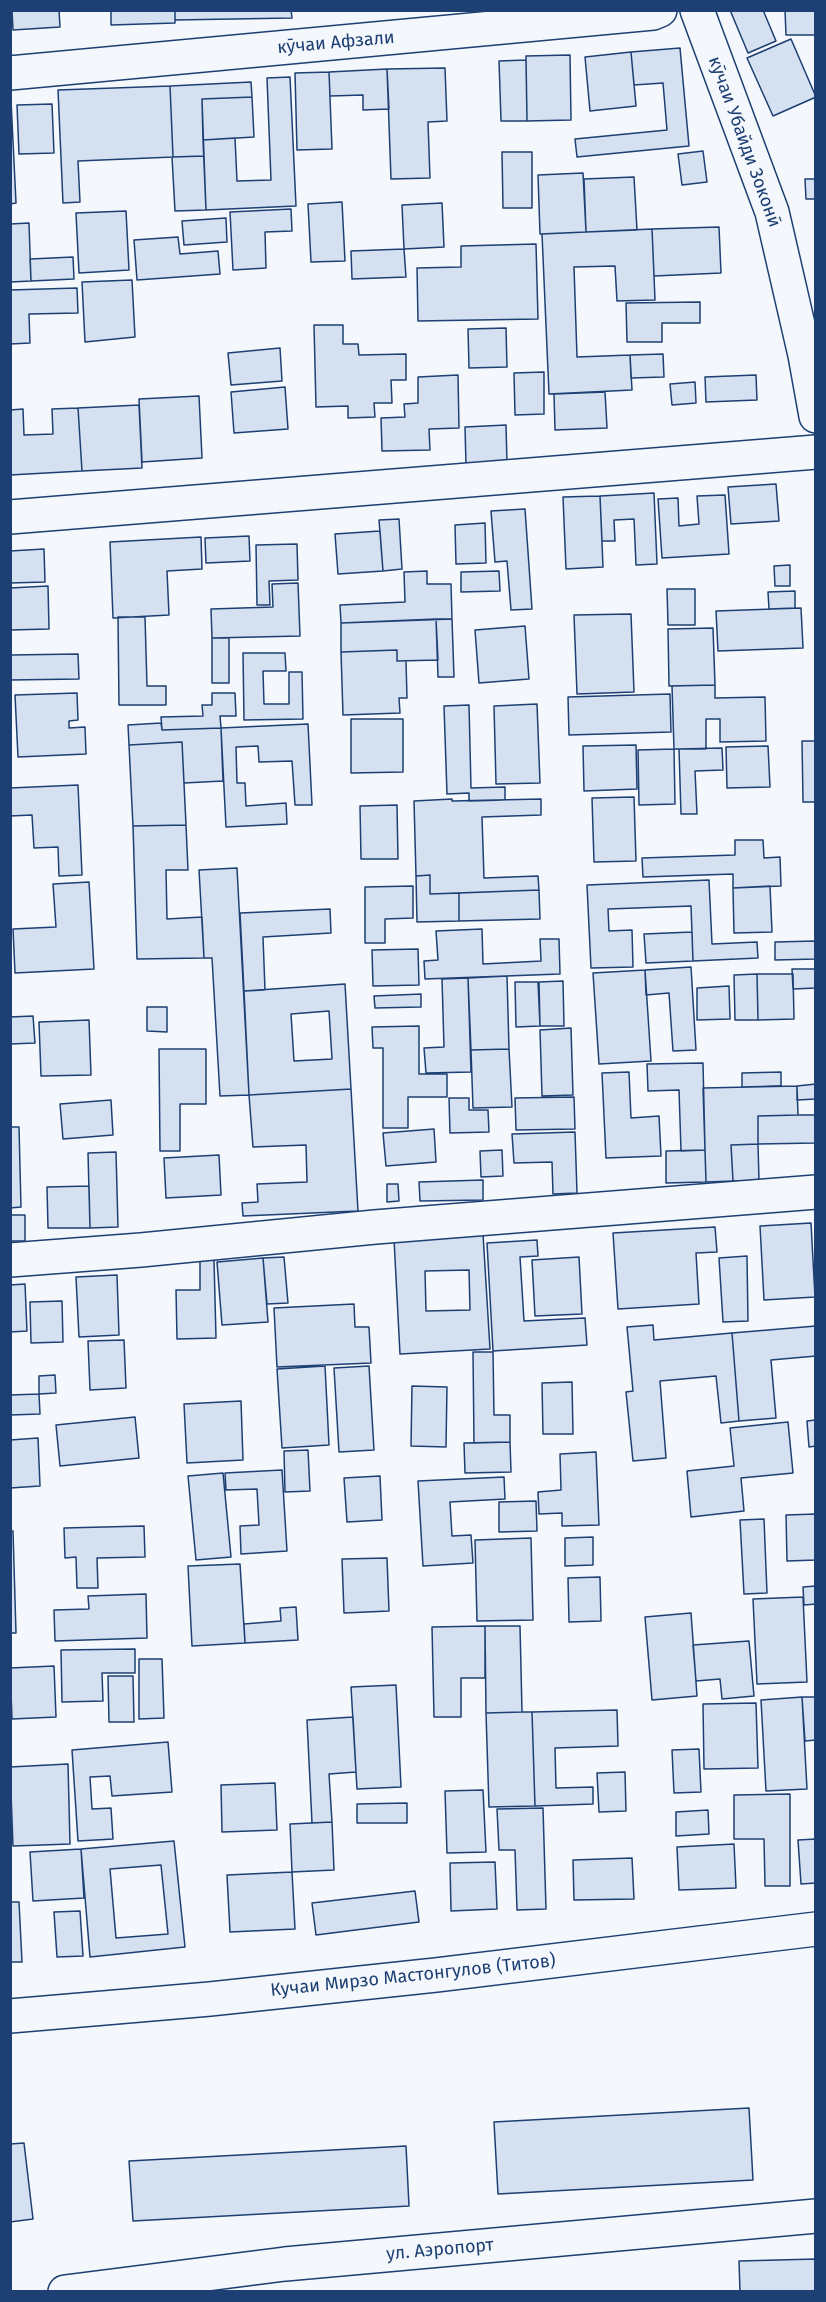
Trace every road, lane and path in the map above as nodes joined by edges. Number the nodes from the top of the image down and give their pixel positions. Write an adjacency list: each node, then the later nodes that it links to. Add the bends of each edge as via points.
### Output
1 (660, 10): 3 (street, кӯчаи Афзали)
2 (697, 10): 4 (street, кӯчаи Убайди Зоконӣ, via 772,212)
3 (10, 73)
4 (816, 416)
5 (816, 452): 6 (street)
6 (10, 517)
7 (816, 1192): 8 (street)
8 (10, 1260)
9 (816, 1929): 10 (street, Кучаи Мирзо Мастонгулов (Титов), via 436,1975)
10 (10, 2016)
11 (816, 2216): 12 (street, ул. Аэропорт, via 285,2264)
12 (65, 2292)

